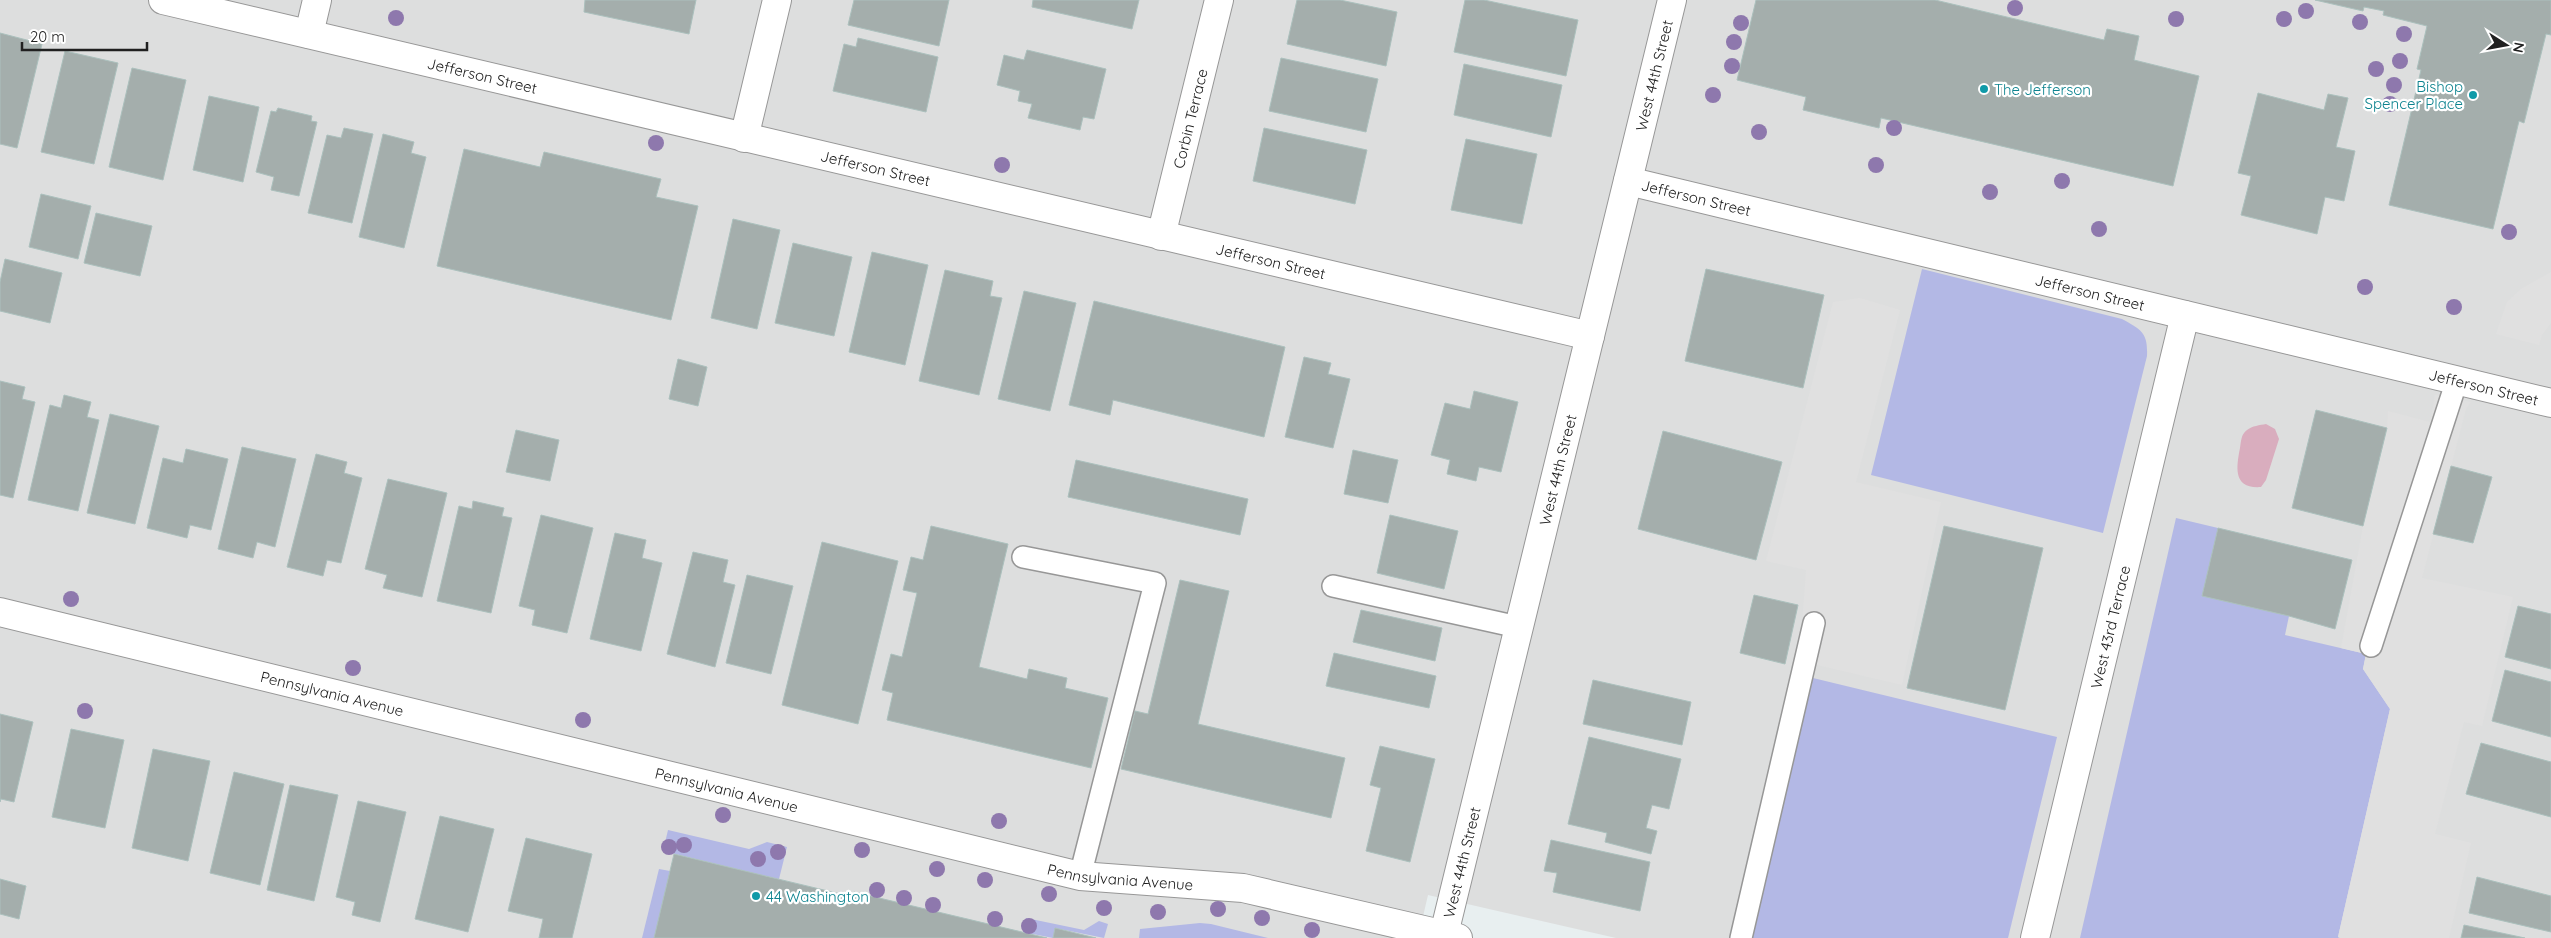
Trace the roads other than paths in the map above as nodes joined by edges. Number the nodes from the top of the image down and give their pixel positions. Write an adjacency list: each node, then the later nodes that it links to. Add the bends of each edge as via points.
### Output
1 (162, 0): 6 (street, Jefferson Street)
2 (317, 0): 6 (street)
3 (777, 0): 7 (street)
4 (1219, 0): 9 (street, Corbin Terrace)
5 (1672, 0): 8 (street, West 44th Street)
6 (309, 34): 7 (street, Jefferson Street)
7 (744, 138): 9 (street, Jefferson Street)
8 (1628, 181): 10 (street, Jefferson Street); 11 (street, West 44th Street)
9 (1161, 236): 11 (street, Jefferson Street)
10 (2185, 315): 12 (street, Jefferson Street); 23 (street, West 43rd Terrace)
11 (1590, 336): 18 (street, West 44th Street)
12 (2457, 380): 13 (street, Jefferson Street); 19 (lane)
13 (2551, 403)
14 (1023, 557): 20 (lane, via 1155,583)
15 (1333, 586): 18 (lane)
16 (0, 612): 20 (street, Pennsylvania Avenue)
17 (1814, 623): 22 (lane)
18 (1518, 627): 21 (street, West 44th Street)
19 (2371, 646)
20 (1080, 876): 21 (street, Pennsylvania Avenue, via 1243,888)
21 (1448, 937)
22 (1741, 938)
23 (2035, 938)

